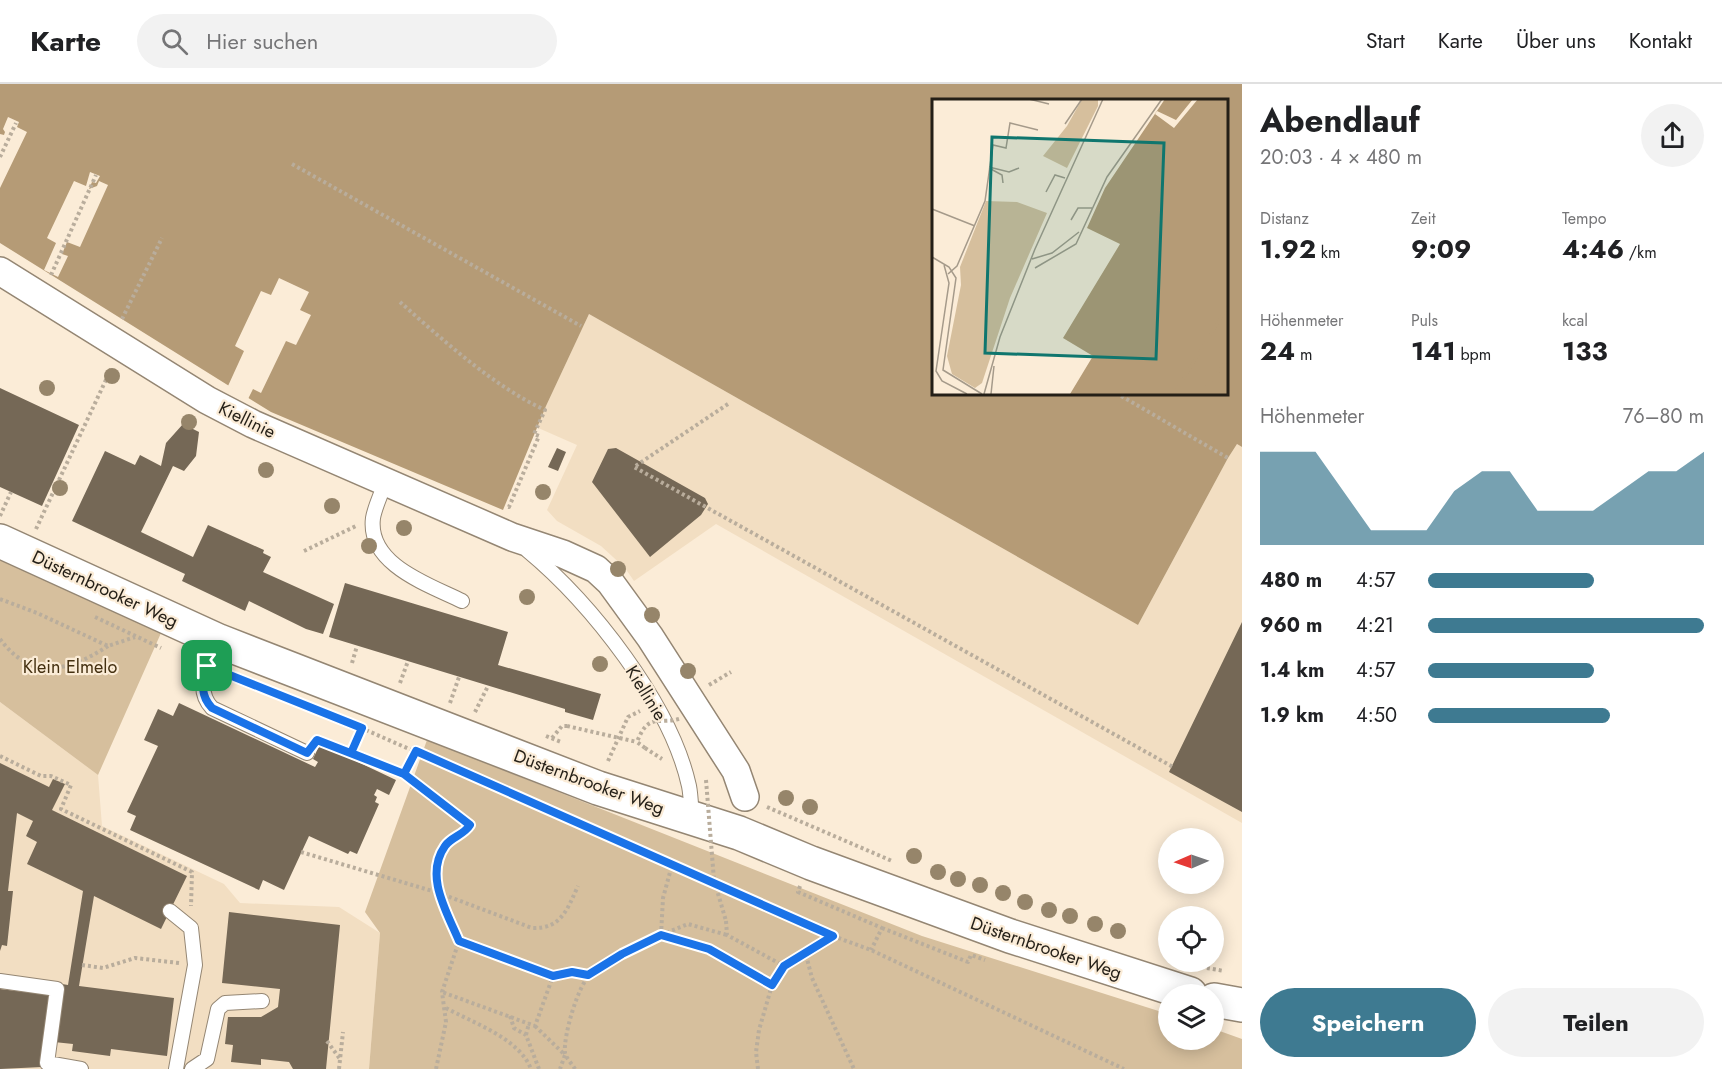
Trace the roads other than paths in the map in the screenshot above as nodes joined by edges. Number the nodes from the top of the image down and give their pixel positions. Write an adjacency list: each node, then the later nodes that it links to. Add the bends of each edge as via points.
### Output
1 (0, 271): 2 (street, Kiellinie, via 236,416)
2 (385, 482): 3 (street, Kiellinie); 7 (lane, via 373,518 378,543 392,566)
3 (512, 537): 5 (street, Kiellinie); 11 (lane, Kiellinie, via 577,597 654,704 679,753 689,787)
4 (0, 541): 8 (street, Düsternbrooker Weg)
5 (563, 554): 6 (street, Kiellinie); 10 (street, Kiellinie, via 596,569 628,605 736,771)
6 (586, 578)
7 (462, 601)
8 (219, 641): 9 (lane, via 207,666 204,699 212,708); 11 (street, Düsternbrooker Weg, via 598,788)
9 (307, 753)
10 (745, 797)
11 (692, 819): 13 (street, Düsternbrooker Weg, via 739,833 1010,936)
12 (170, 911): 19 (lane, via 191,928 195,964)
13 (1190, 980)
14 (0, 981): 18 (lane, via 57,989 48,1063)
15 (262, 1001): 20 (lane, via 225,1004 218,1009 207,1059)
16 (1224, 1002): 17 (street)
17 (1242, 1005)
18 (81, 1069)
19 (176, 1069)
20 (192, 1069)

